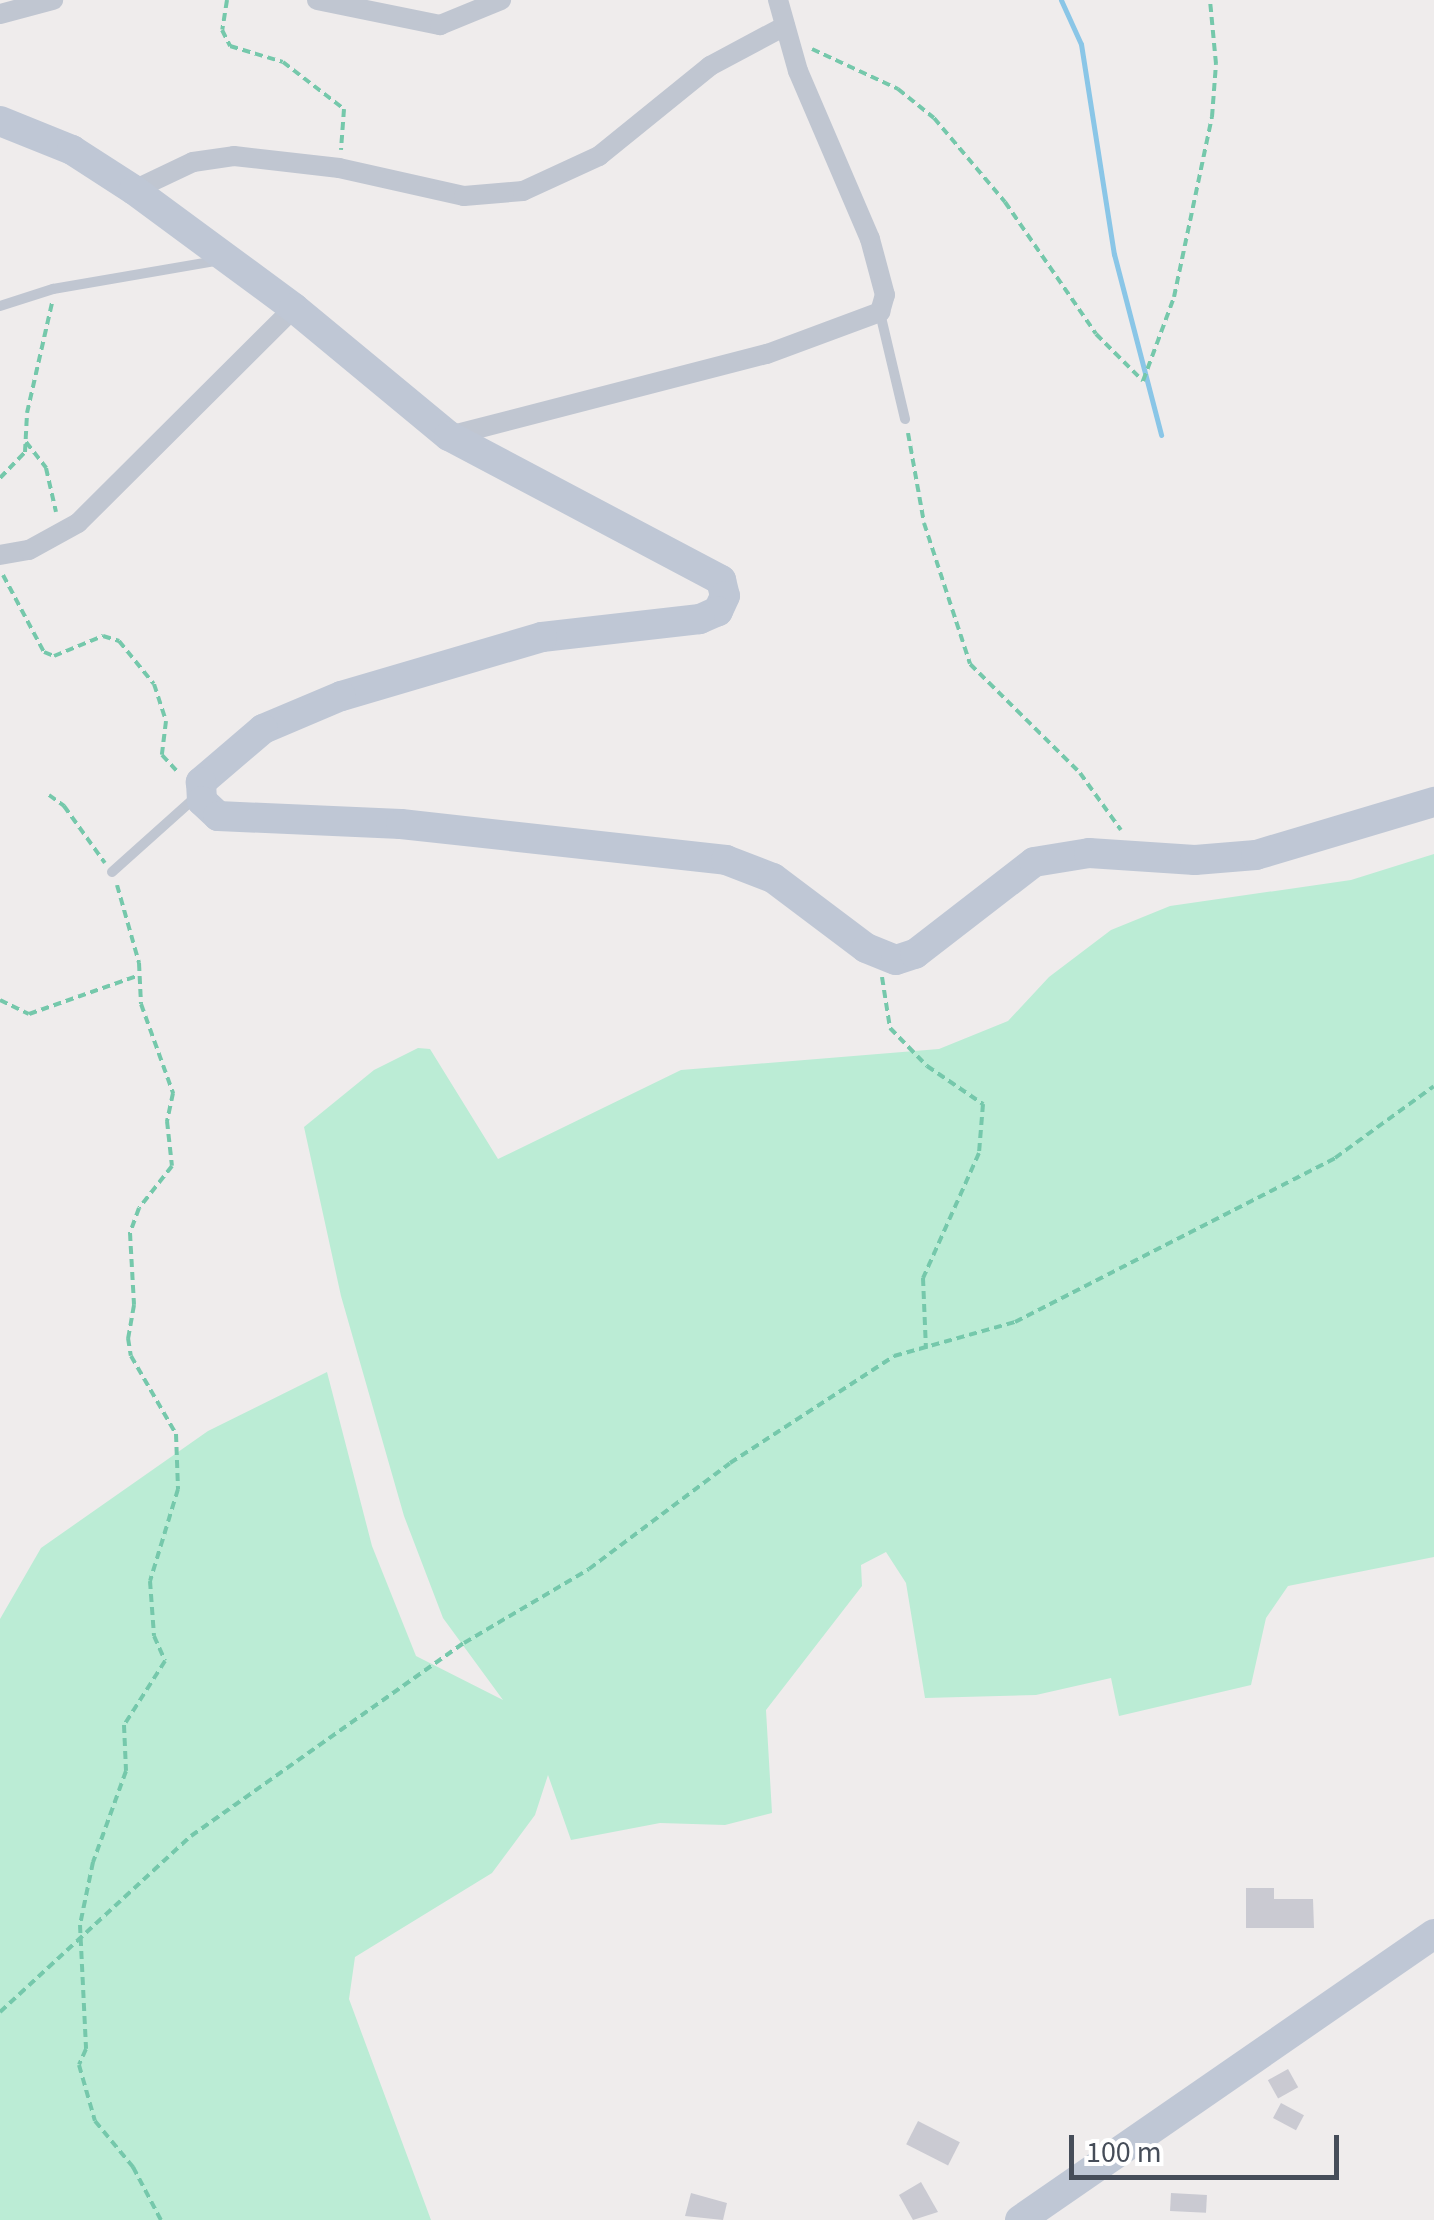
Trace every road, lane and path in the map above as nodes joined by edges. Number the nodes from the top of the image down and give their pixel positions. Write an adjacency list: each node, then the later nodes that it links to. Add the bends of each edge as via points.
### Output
1 (52, 0): 7 (street)
2 (227, 0): 10 (path, via 222,30 230,46 283,62 344,109)
3 (316, 0): 4 (street, via 440,25)
4 (501, 0)
5 (778, 0): 8 (street)
6 (1210, 0): 8 (path, via 1216,64 1208,134 1174,296 1143,381 1096,334 1005,202 934,118 898,89)
7 (0, 14)
8 (787, 34): 10 (street, via 710,66 600,156 558,180 487,198); 16 (street, via 870,239 885,295)
9 (0, 121): 11 (main road, via 72,150)
10 (339, 168): 11 (street, via 212,156)
11 (134, 190): 12 (main road)
12 (227, 259): 13 (lane); 15 (main road)
13 (53, 288): 14 (lane); 19 (path)
14 (0, 306)
15 (294, 308): 18 (main road); 21 (street)
16 (880, 312): 17 (lane); 18 (street, via 767,354)
17 (906, 419): 26 (path, via 924,524 970,664 1080,774)
18 (450, 436): 24 (main road, via 709,570 725,596 718,611 700,619 542,638 341,696 263,729)
19 (26, 442): 20 (path, via 21,458); 21 (path, via 46,468 54,510)
20 (0, 478)
21 (73, 526): 22 (street, via 29,550)
22 (0, 555)
23 (0, 571): 24 (path, via 44,652 54,656 104,636 120,641 157,692 166,720 165,764)
24 (200, 788): 27 (lane); 28 (main road, via 206,808 230,819 400,824 726,860 773,878)
25 (1434, 802): 26 (main road, via 1256,855)
26 (1140, 857): 28 (main road, via 1088,853 1034,862 915,954)
27 (112, 872)
28 (882, 958): 33 (path, via 881,994 890,1028 927,1066 983,1104 979,1153 923,1278)
29 (139, 963): 30 (path)
30 (138, 976): 31 (path, via 28,1014); 35 (path, via 140,1004 172,1083 172,1166 132,1222 128,1338 131,1356 176,1434 178,1489 150,1581 154,1636 164,1662 124,1725 126,1771 93,1862)
31 (0, 1000)
32 (1434, 1086): 33 (path, via 1336,1158 1016,1322)
33 (926, 1349): 35 (path, via 894,1356 730,1463 588,1569 464,1643 191,1836)
34 (1434, 1934): 38 (main road)
35 (80, 1939): 36 (path); 37 (path, via 83,2092)
36 (0, 2012)
37 (162, 2220)
38 (1020, 2220)

